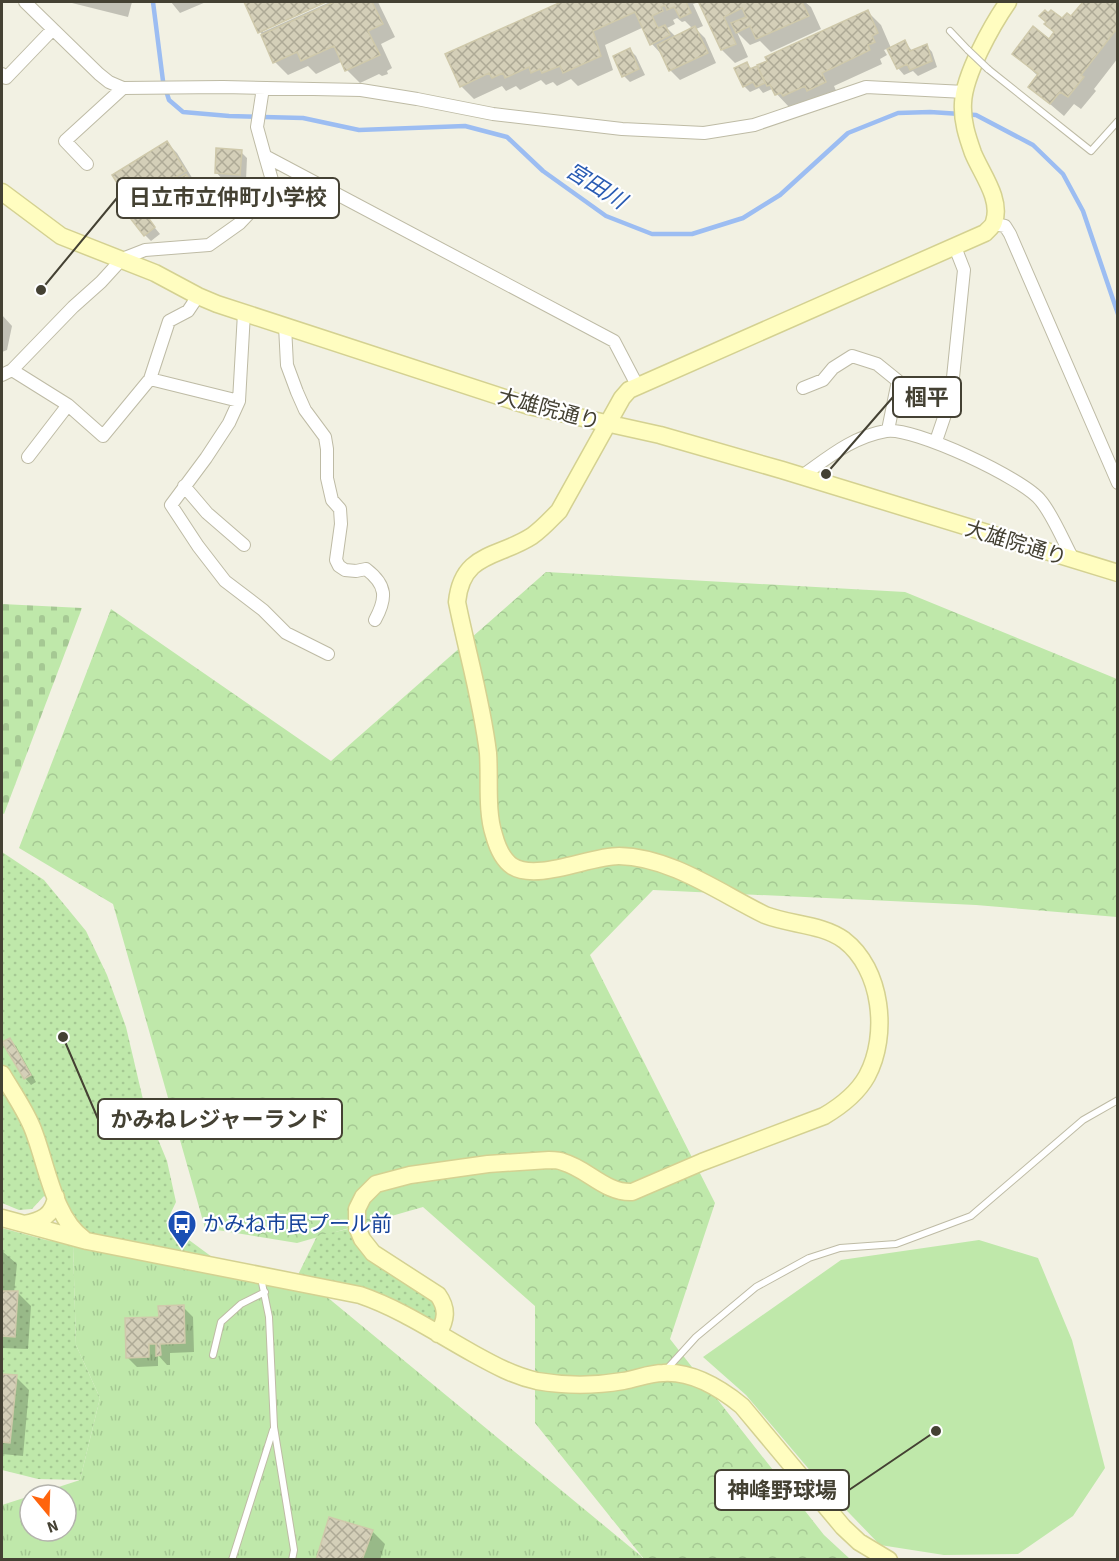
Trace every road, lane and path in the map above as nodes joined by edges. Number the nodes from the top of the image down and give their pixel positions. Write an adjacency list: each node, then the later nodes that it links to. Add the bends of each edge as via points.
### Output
1 (25, 2): 3 (street)
2 (1008, 2): 8 (street, via 981,50)
3 (53, 29): 5 (street, via 6,78); 6 (street, via 99,74)
4 (950, 31): 9 (lane, bridge, via 988,69 1091,151)
5 (2, 74)
6 (123, 88): 7 (street); 11 (street, via 65,141)
7 (263, 88): 8 (street, via 361,90 493,114 622,129 704,133 754,125 866,87); 10 (street, via 257,127)
8 (964, 97): 13 (street, via 964,124 992,195)
9 (1118, 121)
10 (265, 156): 15 (street, via 274,187 209,245 144,250); 21 (street, via 614,341)
11 (87, 164)
12 (2, 192): 15 (street, 大雄院通り, via 61,236)
13 (994, 224): 14 (street, via 985,233); 30 (street, via 1005,226 1011,234)
14 (955, 247): 21 (street); 27 (street, via 964,270 951,398)
15 (122, 259): 16 (street, 大雄院通り); 19 (street)
16 (198, 296): 17 (street, 大雄院通り); 20 (street, via 188,311 169,321)
17 (244, 313): 18 (street, 大雄院通り); 23 (street)
18 (285, 326): 25 (street, 大雄院通り, via 529,406); 35 (street, via 287,365 293,383 305,410 326,436 327,478 332,500 340,509 336,560 345,570 366,569 376,576 384,597)
19 (7, 373): 24 (street)
20 (150, 379): 23 (street); 24 (street, via 103,435)
21 (637, 385): 25 (street, via 622,398)
22 (803, 388): 26 (street, via 823,380 852,356 877,364 898,381)
23 (239, 400): 31 (street, via 206,458)
24 (68, 405): 28 (street)
25 (609, 424): 29 (street, 大雄院通り); 44 (street, via 559,511 531,536 471,567 458,586 457,602 488,754 493,833 500,853 512,866 531,872 619,856 663,864 782,922 837,935 867,969 878,1001 879,1041 867,1076 841,1107 805,1125 632,1192 613,1189 564,1162 549,1160 460,1167 376,1184 357,1209 357,1227 373,1253 438,1295 446,1316)
26 (888, 430): 27 (street); 29 (street, via 846,444)
27 (936, 441): 33 (street, via 1025,485 1041,501)
28 (28, 457)
29 (802, 476): 33 (street, 大雄院通り)
30 (1118, 483)
31 (184, 486): 32 (street, via 207,513); 36 (street, via 171,505 225,581 286,633)
32 (244, 544)
33 (1074, 561): 34 (street, 大雄院通り)
34 (1118, 573)
35 (375, 620)
36 (328, 654)
37 (2, 1074): 39 (street, via 31,1124)
38 (1118, 1100): 46 (lane, via 1083,1120 971,1216 896,1244 840,1248 809,1258 756,1287 696,1337)
39 (56, 1197): 41 (street, via 45,1218); 42 (street, via 69,1225)
40 (2, 1218): 41 (street)
41 (23, 1224): 42 (street)
42 (87, 1241): 43 (street)
43 (263, 1283): 44 (street, via 360,1295 403,1313); 45 (lane, via 221,1322); 47 (lane, via 269,1317)
44 (438, 1335): 46 (street, via 506,1371 535,1380 593,1385)
45 (213, 1355)
46 (664, 1373): 50 (street, via 706,1382 742,1406 843,1527 859,1542)
47 (274, 1427): 48 (lane); 49 (lane, via 294,1550)
48 (232, 1560)
49 (292, 1560)
50 (890, 1560)

